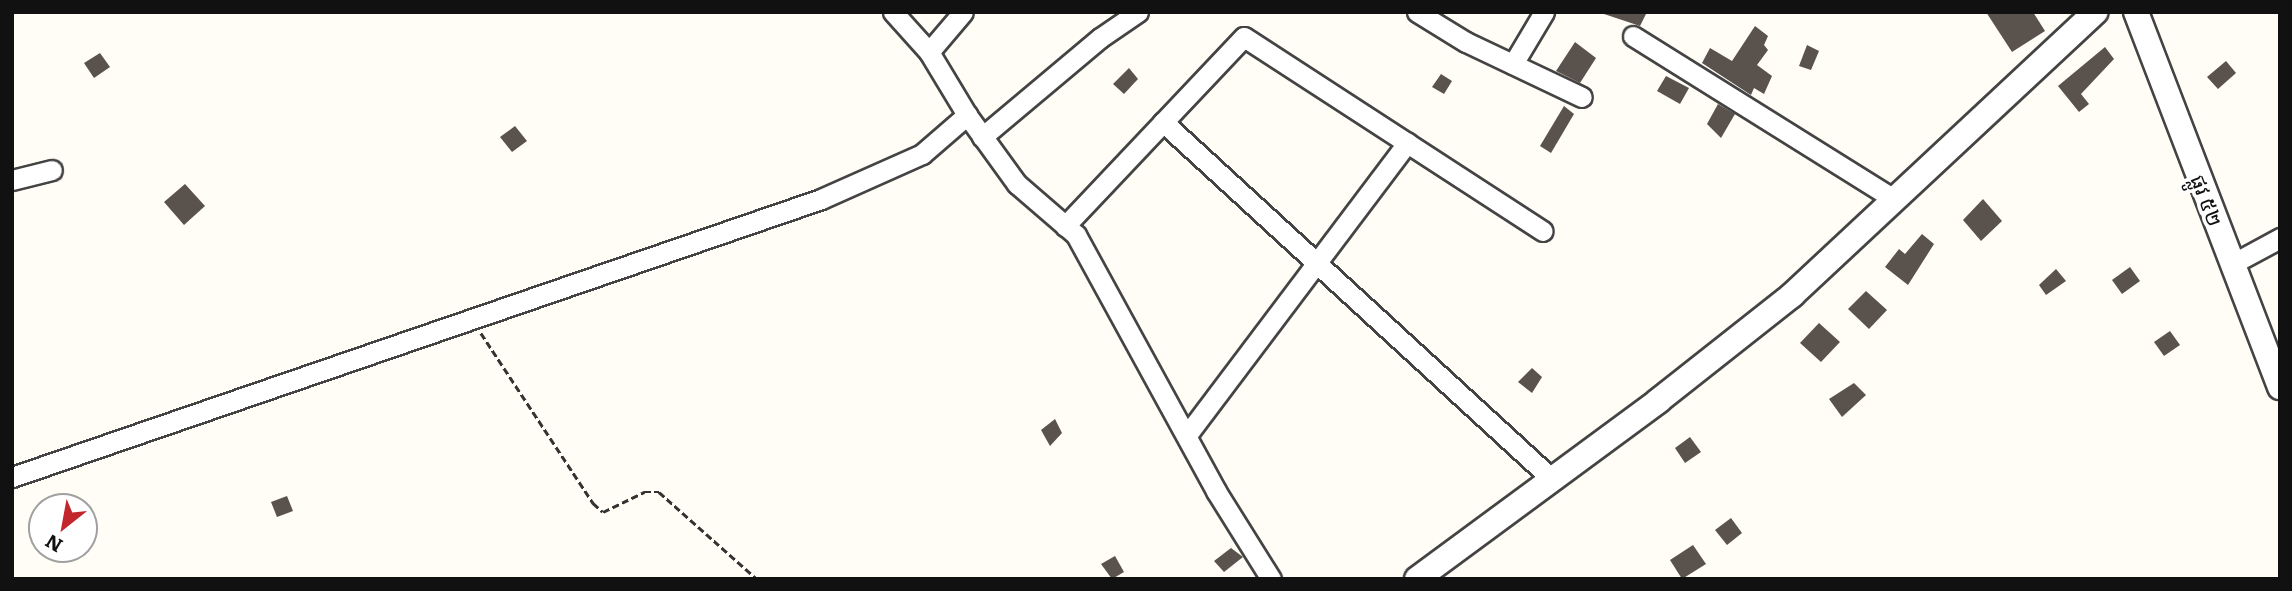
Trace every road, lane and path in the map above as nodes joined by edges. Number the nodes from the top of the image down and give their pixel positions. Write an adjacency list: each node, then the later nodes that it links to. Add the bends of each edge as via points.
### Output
1 (893, 12): 9 (street)
2 (963, 12): 9 (street)
3 (1138, 12): 14 (street)
4 (1417, 12): 10 (street)
5 (1544, 12): 10 (street)
6 (2095, 12): 18 (street)
7 (2136, 12): 23 (street, ផ្លូវ ៥២)
8 (1633, 36): 18 (street)
9 (929, 52): 12 (street)
10 (1513, 64): 11 (street)
11 (1582, 97)
12 (967, 115): 14 (street); 24 (street, via 955,130 895,169)
13 (1163, 122): 15 (street, via 1244,37); 19 (street); 22 (street)
14 (982, 137): 19 (street, via 1017,184)
15 (1407, 143): 20 (street); 22 (street)
16 (52, 170): 17 (street)
17 (12, 180)
18 (1894, 199): 28 (street, via 1792,295)
19 (1065, 226): 26 (street, via 1076,235)
20 (1543, 231)
21 (2280, 238): 23 (street)
22 (1317, 263): 26 (street); 28 (street)
23 (2232, 264): 25 (street, ផ្លូវ ៥២)
24 (471, 318): 27 (street); 29 (path, via 593,503 603,512 644,492 659,492)
25 (2280, 387)
26 (1187, 435): 30 (street)
27 (12, 477)
28 (1553, 480): 31 (street)
29 (757, 579)
30 (1271, 579)
31 (1417, 579)

